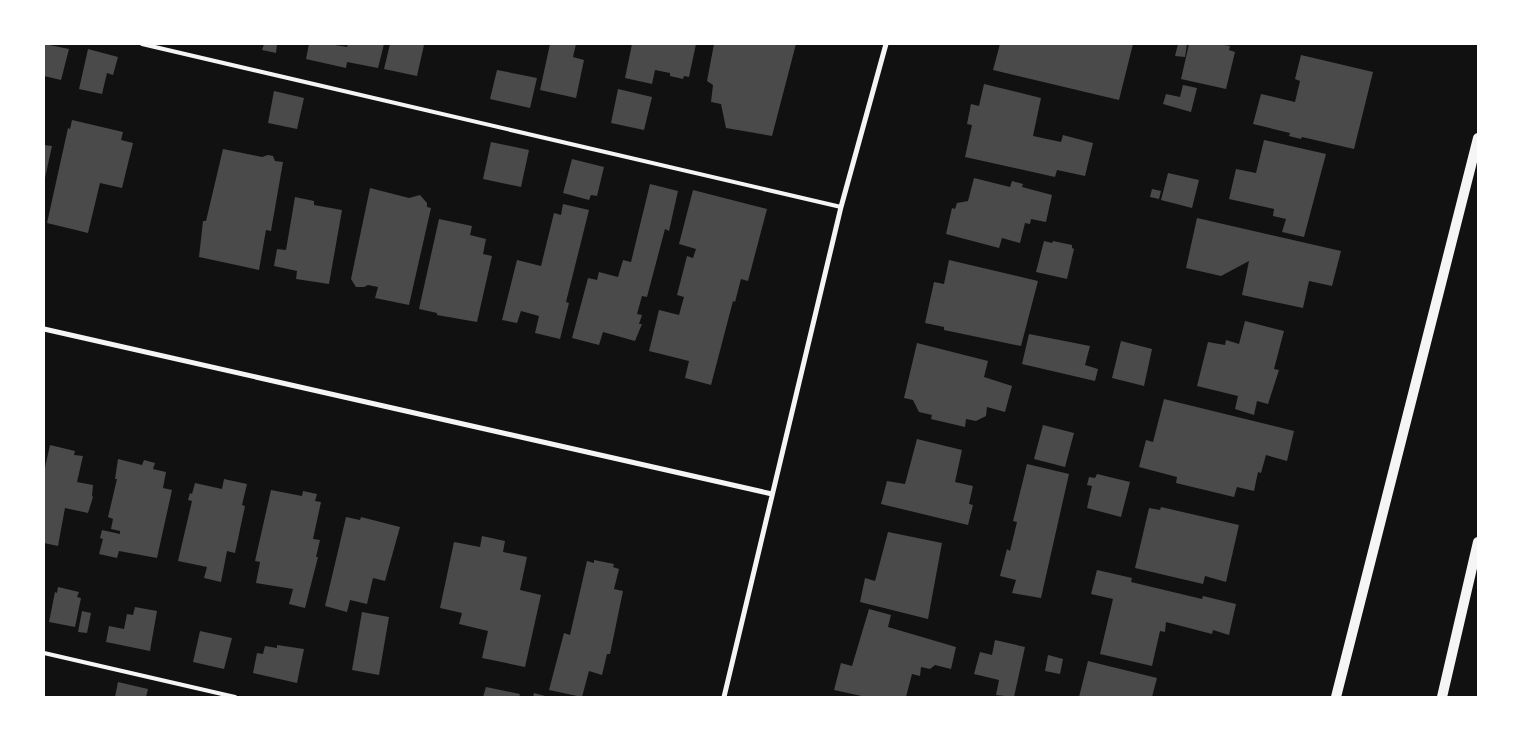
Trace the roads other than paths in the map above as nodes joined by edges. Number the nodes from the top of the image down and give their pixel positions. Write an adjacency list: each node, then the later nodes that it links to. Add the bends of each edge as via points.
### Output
1 (142, 44): 4 (lane)
2 (886, 44): 4 (street)
3 (1478, 138): 11 (main road)
4 (841, 207): 6 (street)
5 (44, 329): 6 (street)
6 (772, 494): 10 (street)
7 (1478, 542): 12 (main road)
8 (44, 652): 9 (lane)
9 (234, 697)
10 (724, 697)
11 (1336, 697)
12 (1442, 697)

